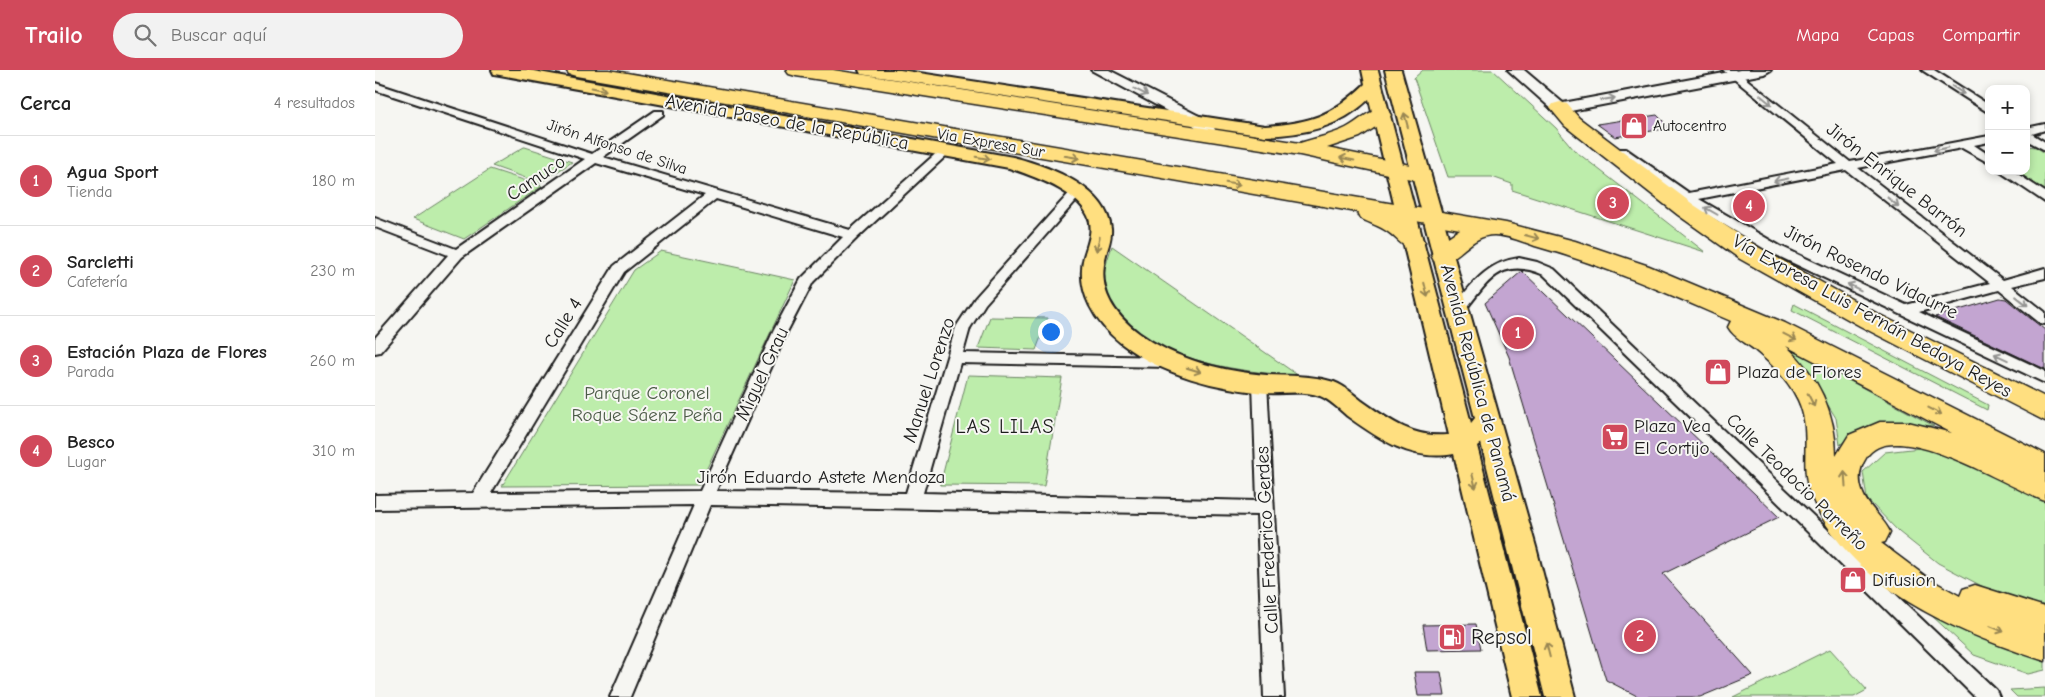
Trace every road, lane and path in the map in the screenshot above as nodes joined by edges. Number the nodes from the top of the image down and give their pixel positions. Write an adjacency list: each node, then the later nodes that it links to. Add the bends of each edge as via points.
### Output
1 (499, 70): 16 (main road, Avenida Paseo de la República, one-way to 16)
2 (576, 70): 13 (highway, Via Expresa Sur)
3 (796, 70): 20 (highway)
4 (867, 70): 20 (main road)
5 (1098, 70): 20 (street, one-way to 20)
6 (1393, 70): 32 (main road, Avenida República de Panamá, one-way to 6)
7 (1515, 70): 15 (street, Jirón Rosendo Vidaurre)
8 (1764, 70): 10 (street)
9 (1927, 70): 14 (street, one-way to 14)
10 (1732, 73): 15 (street, one-way to 10); 30 (street, Jirón Enrique Barrón, one-way to 30)
11 (1372, 77): 18 (main road, Avenida República de Panamá); 20 (main road, via 1349,110 1315,127 1265,131)
12 (375, 86): 29 (street, Jirón Alfonso de Silva)
13 (699, 90): 16 (highway); 38 (highway, Via Expresa Sur, one-way to 38)
14 (1985, 107)
15 (1560, 108): 36 (street, Jirón Rosendo Vidaurre); 46 (highway, Vía Expresa Luis Fernán Bedoya Reyes, via 1572,122 1664,193)
16 (735, 113): 27 (main road, Avenida Paseo de la República)
17 (659, 114): 29 (street, Camuco)
18 (1381, 115): 26 (highway, via 1353,133); 31 (main road, Avenida República de Panamá)
19 (2045, 127): 21 (street)
20 (1204, 128): 26 (highway)
21 (2030, 132)
22 (2030, 136): 25 (street)
23 (1985, 140): 24 (street)
24 (1964, 144): 28 (street); 30 (street, one-way to 30)
25 (2045, 147)
26 (1300, 149): 31 (highway, one-way to 26)
27 (945, 151): 34 (main road, Avenida Paseo de la República, one-way to 34, via 1039,171); 43 (street, Miguel Grau)
28 (1985, 157)
29 (596, 159): 35 (street, Jirón Alfonso de Silva); 47 (street, Camuco)
30 (1849, 167): 36 (street, one-way to 36); 50 (street, Jirón Enrique Barrón, one-way to 50)
31 (1394, 168): 32 (highway); 39 (main road, Avenida República de Panamá)
32 (1420, 174): 40 (main road, Avenida República de Panamá)
33 (2011, 175): 37 (street)
34 (1077, 192): 55 (street, Manuel Lorenzo, via 980,301 963,328); 56 (main road, Avenida Paseo de la República, one-way to 56, via 1099,218 1101,230 1092,281 1099,305 1114,324 1138,344)
35 (713, 195): 43 (street, Jirón Alfonso de Silva); 67 (street, Calle 4, via 619,269)
36 (1687, 197): 52 (street, Jirón Rosendo Vidaurre, one-way to 36, via 1775,249)
37 (2045, 198)
38 (1342, 202): 39 (highway, Via Expresa Sur); 44 (highway, via 1397,227)
39 (1406, 212): 40 (highway, Via Expresa Sur); 44 (main road, Avenida República de Panamá)
40 (1433, 217): 42 (highway, Via Expresa Sur); 48 (main road, Avenida República de Panamá)
41 (375, 222): 47 (street)
42 (1498, 228): 45 (highway, one-way to 45); 48 (highway, via 1487,228 1465,236)
43 (852, 235): 65 (street, Miguel Grau, via 807,279)
44 (1413, 242): 62 (main road, Avenida República de Panamá, one-way to 62)
45 (1567, 247): 63 (highway, one-way to 63, via 1641,272 1776,330); 71 (highway, one-way to 71, via 1731,321 1767,345 1794,373 1814,406 1821,432 1821,469 1825,491 1835,512 1853,535 1899,576 1937,601 1975,620)
46 (1749, 253): 59 (highway); 60 (highway, Vía Expresa Luis Fernán Bedoya Reyes, via 1869,320)
47 (457, 254): 54 (street, Camuco)
48 (1443, 255): 51 (main road, Avenida República de Panamá)
49 (2045, 273): 50 (street)
50 (2001, 285): 52 (street); 53 (street, Jirón Enrique Barrón, one-way to 53)
51 (1458, 310): 61 (main road, Avenida República de Panamá); 76 (street, Calle Teodocio Parreño, via 1484,280 1504,264 1520,261 1535,264 1549,272)
52 (1903, 311): 57 (street, Jirón Rosendo Vidaurre, one-way to 52)
53 (2045, 319)
54 (375, 348)
55 (954, 358): 56 (street); 66 (street, Manuel Lorenzo)
56 (1169, 362): 58 (main road, Avenida Paseo de la República, one-way to 58, via 1213,376)
57 (2045, 377)
58 (1260, 384): 62 (main road, Avenida Paseo de la República, via 1328,389 1392,435 1408,442 1434,446); 69 (street, Calle Frederico Gerdes)
59 (2045, 396)
60 (2045, 410)
61 (1487, 421): 62 (main road); 75 (main road, Avenida República de Panamá, one-way to 61)
62 (1465, 442): 74 (main road, Avenida República de Panamá, one-way to 74)
63 (2045, 468)
64 (2045, 488): 70 (highway, one-way to 64, via 1977,601 1935,580 1912,564 1879,537 1854,508 1846,490 1845,471 1850,454 1862,442 1881,435 1906,434 1939,440 1969,451)
65 (705, 498): 66 (street, Jirón Eduardo Astete Mendoza); 67 (street, Jirón Eduardo Astete Mendoza); 72 (street, Miguel Grau)
66 (913, 498): 69 (street, Jirón Eduardo Astete Mendoza)
67 (478, 499): 68 (street, Jirón Eduardo Astete Mendoza)
68 (375, 502)
69 (1266, 508): 73 (street, Calle Frederico Gerdes)
70 (2045, 623)
71 (2045, 645)
72 (620, 697)
73 (1275, 697)
74 (1527, 697)
75 (1560, 697)
76 (1989, 697)

